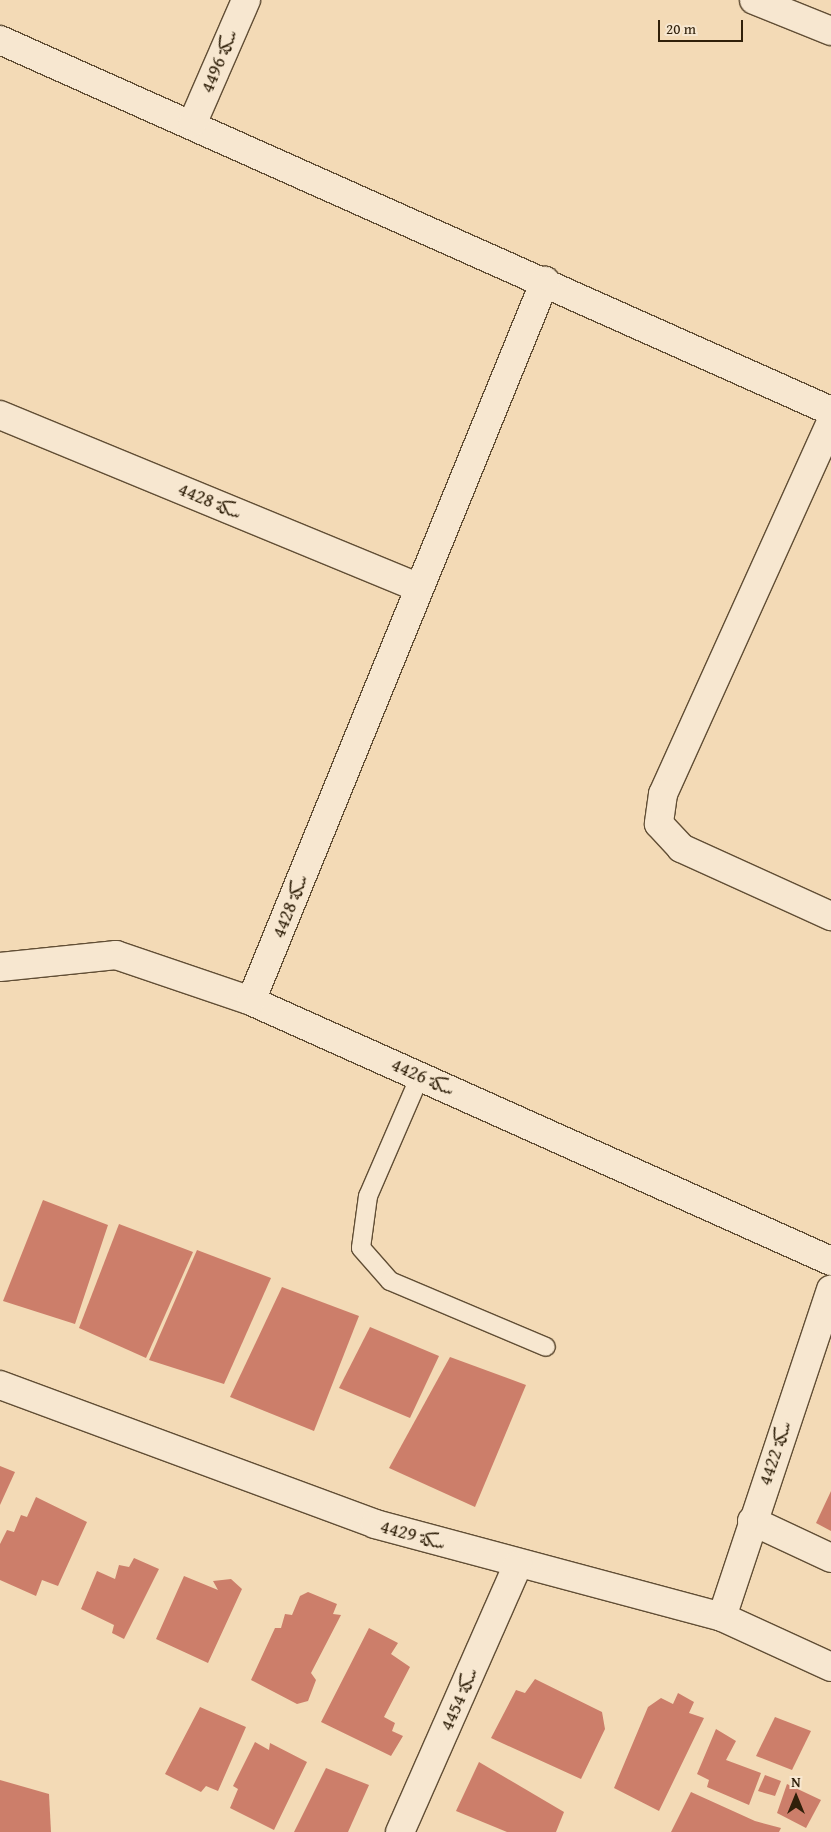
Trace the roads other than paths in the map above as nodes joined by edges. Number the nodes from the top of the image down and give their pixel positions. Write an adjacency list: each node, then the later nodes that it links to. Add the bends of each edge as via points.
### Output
1 (246, 0): 5 (street, سكة 4496)
2 (754, 0): 3 (street)
3 (831, 32)
4 (0, 40): 5 (street)
5 (193, 122): 6 (street)
6 (545, 281): 7 (street); 10 (street, سكة 4428)
7 (831, 411)
8 (2, 420): 10 (street, سكة 4428)
9 (831, 422): 11 (street, via 663,794 659,824 681,848)
10 (419, 588): 13 (street, سكة 4428)
11 (831, 916)
12 (0, 967): 13 (street, سكة 4426, via 116,954)
13 (251, 1001): 14 (street, سكة 4426)
14 (420, 1076): 15 (street, سكة 4426); 17 (lane, via 368,1196 361,1248 390,1281)
15 (831, 1261)
16 (830, 1297): 19 (street, سكة 4422)
17 (546, 1347)
18 (0, 1385): 21 (street, سكة 4429, via 375,1524)
19 (752, 1521): 20 (street); 22 (street, سكة 4422)
20 (831, 1558)
21 (518, 1565): 22 (street, سكة 4429); 24 (street, سكة 4454)
22 (722, 1617): 23 (street, سكة 4429)
23 (831, 1667)
24 (400, 1832)

